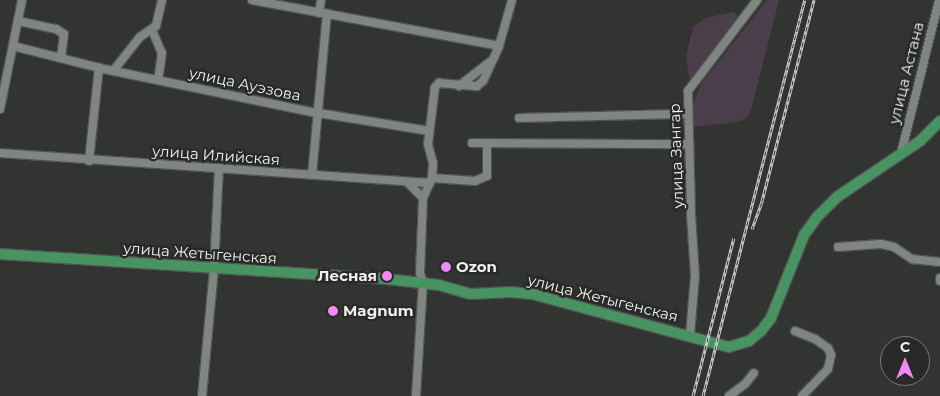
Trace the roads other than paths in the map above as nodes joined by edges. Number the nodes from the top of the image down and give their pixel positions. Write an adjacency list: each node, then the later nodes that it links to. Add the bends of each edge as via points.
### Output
1 (22, 0): 9 (street)
2 (162, 0): 10 (street, via 156,26)
3 (252, 0): 8 (street)
4 (321, 0): 8 (street)
5 (512, 0): 12 (street)
6 (757, 0): 19 (street, улица Зангар, via 688,90)
7 (939, 0): 27 (street, улица Астана)
8 (323, 14): 12 (street); 18 (street)
9 (18, 21): 11 (street); 13 (street, via 56,29 64,34)
10 (152, 30): 15 (street, via 140,37); 16 (street, via 162,53)
11 (13, 46): 13 (street, улица Ауэзова); 17 (street)
12 (499, 46): 22 (street, via 486,77 477,86 435,85)
13 (61, 58): 14 (street, улица Ауэзова)
14 (99, 68): 15 (street, улица Ауэзова); 28 (street)
15 (113, 71): 16 (street, улица Ауэзова)
16 (158, 80): 18 (street, улица Ауэзова)
17 (0, 109)
18 (317, 113): 22 (street, улица Ауэзова); 30 (street)
19 (688, 114): 20 (street); 25 (street, улица Зангар)
20 (519, 118)
21 (940, 121): 27 (main road, улица Жетыгенская)
22 (429, 131): 31 (street, via 428,144 433,163)
23 (472, 143): 24 (street)
24 (487, 144): 25 (street); 31 (street, улица Илийская, via 487,176 475,181)
25 (688, 144): 40 (street, улица Зангар, via 695,276)
26 (0, 153): 28 (street, улица Илийская)
27 (901, 154): 40 (main road, улица Жетыгенская, via 837,197 817,218 804,235 775,310 762,331 749,341 729,347)
28 (89, 160): 29 (street, улица Илийская)
29 (219, 168): 30 (street, улица Илийская); 37 (street)
30 (312, 175): 32 (street, улица Илийская)
31 (431, 181): 32 (street, улица Илийская); 33 (street)
32 (408, 183): 33 (street)
33 (423, 198): 38 (street, via 420,273)
34 (838, 247): 36 (street, via 889,245 912,259)
35 (0, 254): 37 (main road, улица Жетыгенская)
36 (940, 262)
37 (214, 269): 38 (main road, улица Жетыгенская); 42 (street)
38 (423, 283): 40 (main road, улица Жетыгенская, via 471,294 532,294); 43 (street)
39 (795, 331): 45 (street, via 815,339 828,348 831,355 828,369)
40 (690, 335)
41 (754, 373): 44 (street)
42 (202, 396)
43 (416, 396)
44 (729, 396)
45 (804, 396)

